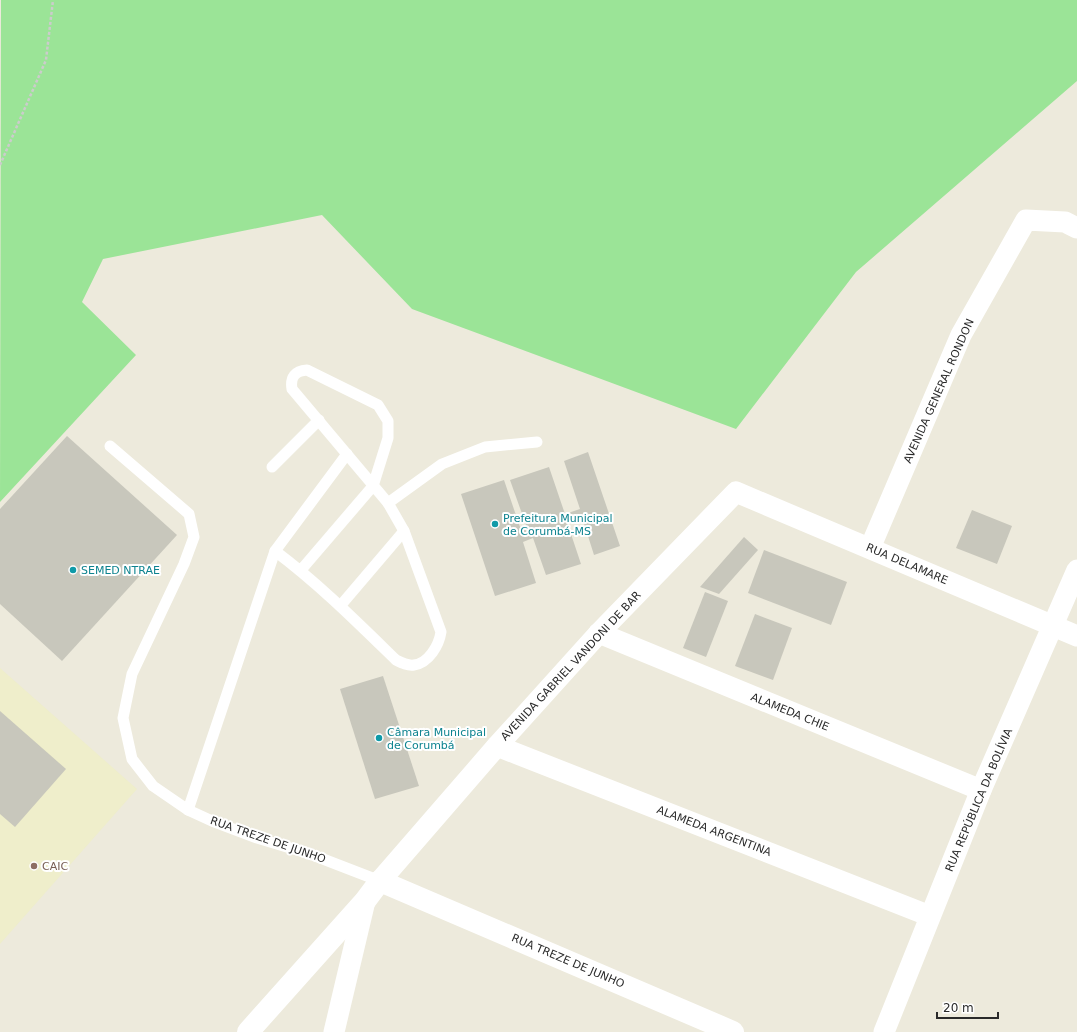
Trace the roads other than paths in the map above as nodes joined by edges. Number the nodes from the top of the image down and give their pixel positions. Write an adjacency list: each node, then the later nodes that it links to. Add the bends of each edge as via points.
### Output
1 (1077, 228): 11 (street, AVENIDA GENERAL RONDON, via 1064,222 1026,220 961,335)
2 (318, 420): 5 (lane); 6 (lane); 7 (lane, via 292,389 291,382 299,371 306,370 378,405 388,421 388,438)
3 (537, 442): 9 (lane, via 486,447 442,464)
4 (110, 446): 21 (lane, RUA TREZE DE JUNHO, via 189,514 194,537 184,564 132,674 123,718 132,759 153,786)
5 (347, 454): 7 (lane); 12 (lane)
6 (272, 467)
7 (373, 486): 9 (lane); 13 (lane)
8 (736, 492): 11 (street, RUA DELAMARE); 17 (street, AVENIDA GABRIEL VANDONI DE BAR)
9 (388, 503): 10 (lane)
10 (404, 531): 15 (lane); 15 (lane, via 441,632 440,641 433,652 415,665 400,662)
11 (870, 548): 16 (street, RUA DELAMARE)
12 (275, 551): 13 (lane); 21 (lane)
13 (301, 570): 15 (lane)
14 (1077, 570): 16 (street, RUA REPÚBLICA DA BOLÍVIA)
15 (341, 606)
16 (1054, 626): 18 (street, RUA DELAMARE); 20 (street, RUA REPÚBLICA DA BOLÍVIA)
17 (599, 633): 19 (street, AVENIDA GABRIEL VANDONI DE BAR); 20 (street, ALAMEDA CHIE)
18 (1077, 636)
19 (497, 746): 22 (street, AVENIDA GABRIEL VANDONI DE BAR); 24 (street, ALAMEDA ARGENTINA)
20 (981, 790): 24 (street, RUA REPÚBLICA DA BOLÍVIA)
21 (188, 810): 22 (lane, RUA TREZE DE JUNHO, via 238,831 310,854)
22 (380, 881): 23 (street); 27 (street, RUA TREZE DE JUNHO)
23 (365, 901): 25 (street); 26 (street)
24 (930, 916): 28 (street, RUA REPÚBLICA DA BOLÍVIA)
25 (248, 1032)
26 (334, 1032)
27 (733, 1032)
28 (884, 1032)

